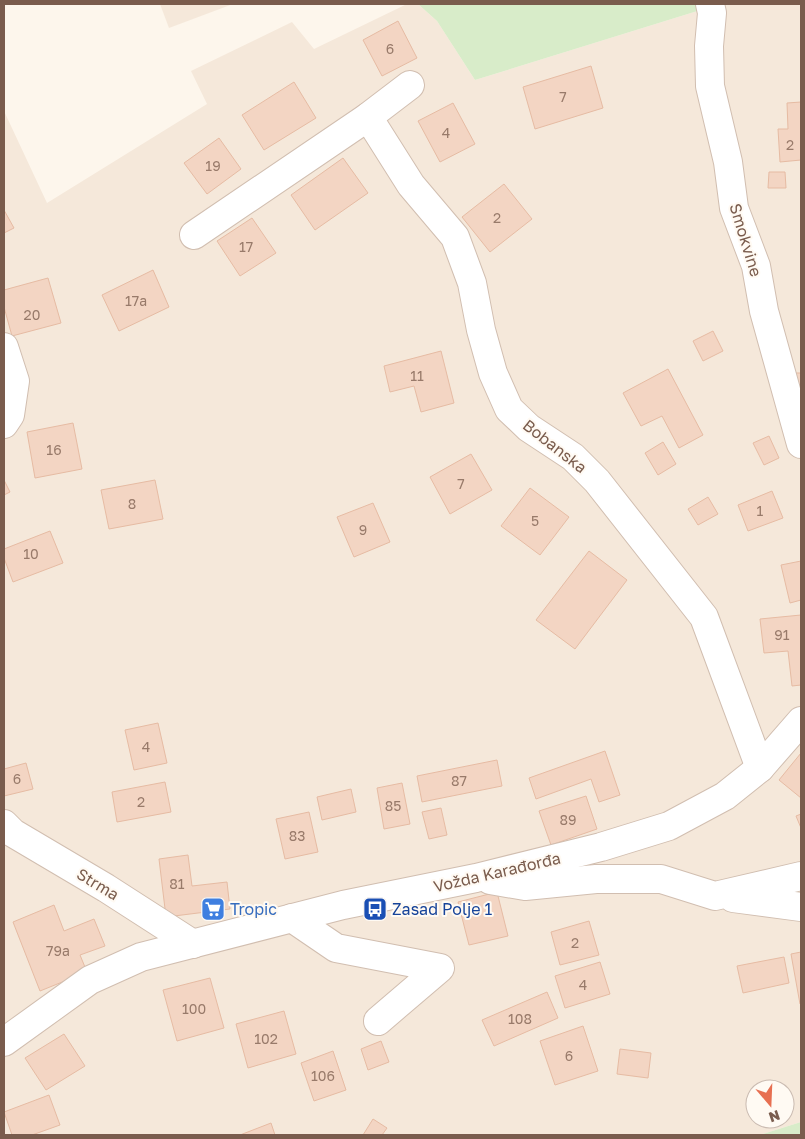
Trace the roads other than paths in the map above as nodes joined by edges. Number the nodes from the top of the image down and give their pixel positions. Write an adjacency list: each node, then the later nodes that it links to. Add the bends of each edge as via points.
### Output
1 (710, 4): 7 (street, Smokvine, via 710,86 728,162 734,208 756,266 764,311)
2 (410, 85): 3 (street)
3 (368, 117): 4 (street); 9 (street, Bobanska, via 411,185 455,237 472,283 493,373 509,409 529,428 574,458 597,481 704,617)
4 (194, 235)
5 (4, 347): 6 (street, via 14,381 10,415)
6 (4, 424)
7 (801, 444)
8 (801, 721): 9 (street, Vožda Karađorđa)
9 (760, 768): 12 (street, Vožda Karađorđa, via 725,796 669,826 601,847)
10 (4, 824): 16 (street, Strma, via 13,833)
11 (801, 876): 13 (street)
12 (476, 878): 13 (street, via 525,886 596,879 661,879); 15 (street, Vožda Karađorđa)
13 (714, 896): 14 (street)
14 (801, 907)
15 (292, 918): 16 (street, Vožda Karađorđa); 17 (street, via 336,948 440,968)
16 (193, 944): 18 (street, Vožda Karađorđa, via 141,957 90,980)
17 (378, 1020)
18 (4, 1042)

